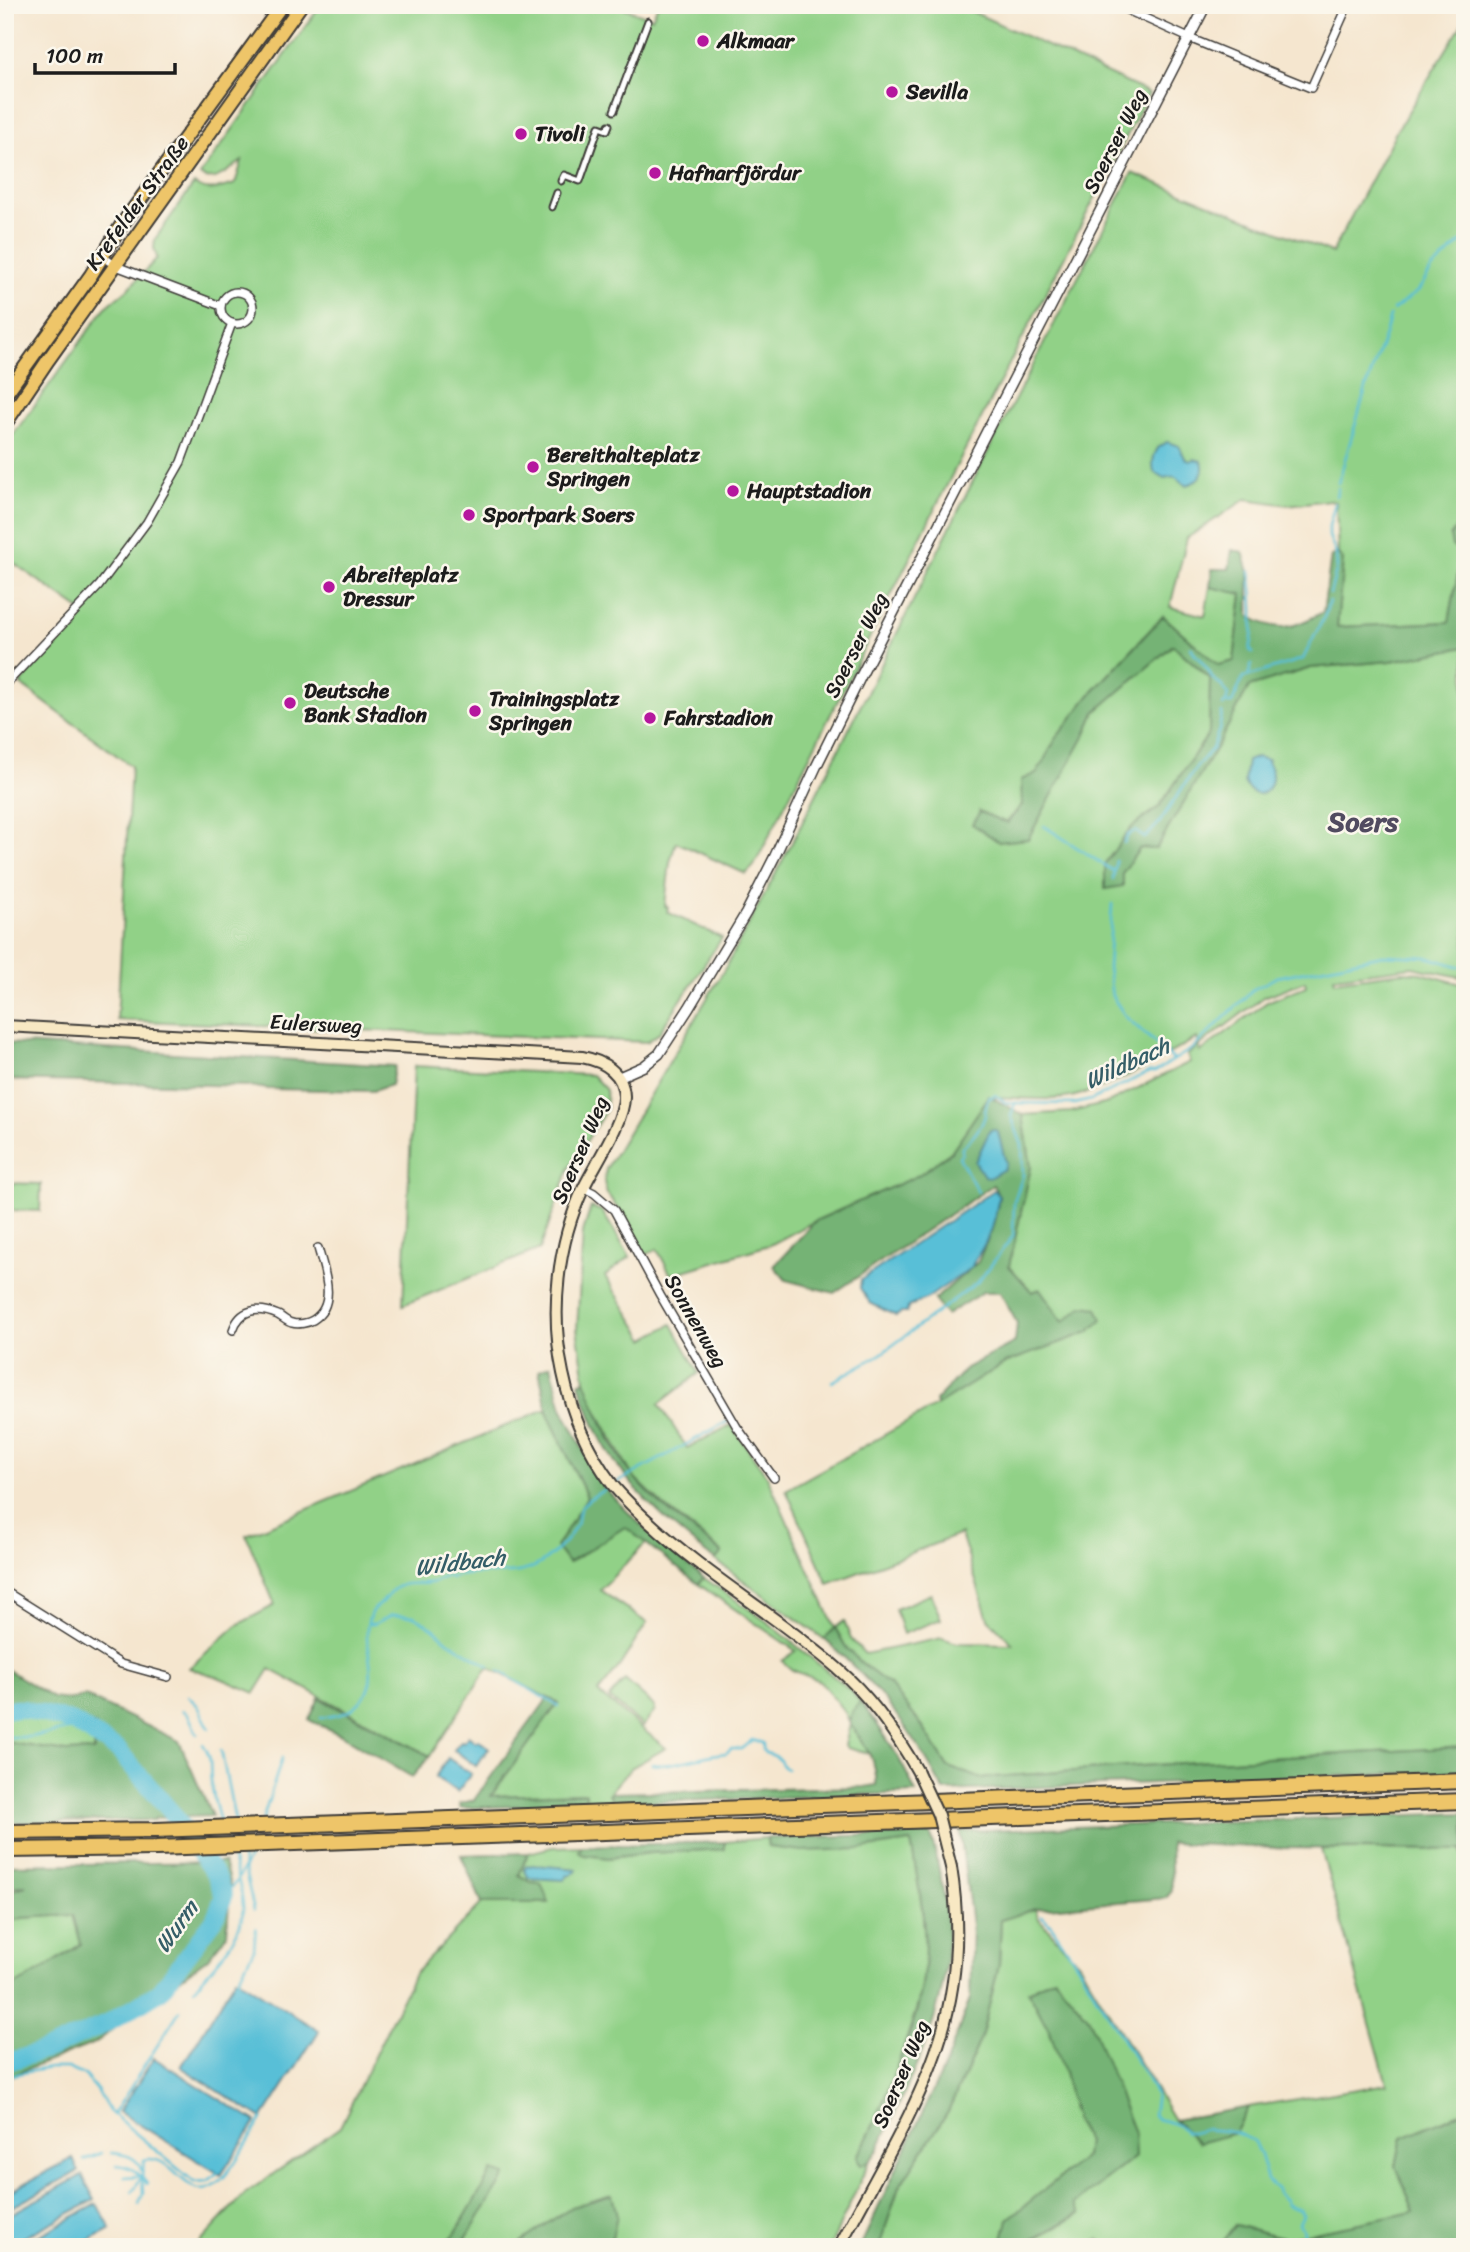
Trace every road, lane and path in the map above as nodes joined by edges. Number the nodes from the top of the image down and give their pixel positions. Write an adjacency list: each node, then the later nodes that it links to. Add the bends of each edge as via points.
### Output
1 (282, 5): 13 (main road, Krefelder Straße)
2 (301, 5): 14 (main road, Krefelder Straße)
3 (1116, 5): 7 (street)
4 (1206, 5): 7 (street, Soerser Weg)
5 (1348, 5): 7 (street, via 1311,88)
6 (649, 21): 8 (street)
7 (1189, 38): 21 (street, Soerser Weg, via 856,687 746,913 659,1054)
8 (614, 111)
9 (609, 125): 10 (street, via 607,130 599,127 580,181 564,175)
10 (561, 181)
11 (557, 193): 12 (street)
12 (552, 207)
13 (103, 257): 14 (street); 17 (main road, Krefelder Straße)
14 (116, 266): 15 (street); 18 (main road, Krefelder Straße)
15 (221, 306): 16 (street); 16 (street, via 229,294 237,292 250,299 253,307 248,320)
16 (232, 323): 19 (street, via 181,462 147,522 99,586)
17 (5, 395)
18 (5, 424)
19 (5, 685)
20 (5, 1026): 21 (main road, Eulersweg, via 582,1057 600,1062)
21 (619, 1077): 22 (main road, Soerser Weg, via 624,1092 622,1112)
22 (584, 1188): 25 (street, Sonnenweg, via 614,1210 737,1427); 32 (main road, Soerser Weg, bridge, via 559,1271 557,1333 563,1375 586,1440 611,1483 673,1545 839,1670 875,1707 918,1772 938,1815 951,1867 956,1960 941,2038)
23 (318, 1248): 24 (street, via 328,1291 320,1315 293,1324 277,1314 255,1310 236,1320)
24 (233, 1330)
25 (774, 1478)
26 (5, 1591): 27 (street, via 121,1664)
27 (167, 1677)
28 (1465, 1781): 30 (highway)
29 (1465, 1801): 31 (highway)
30 (5, 1832)
31 (5, 1850)
32 (839, 2247)

